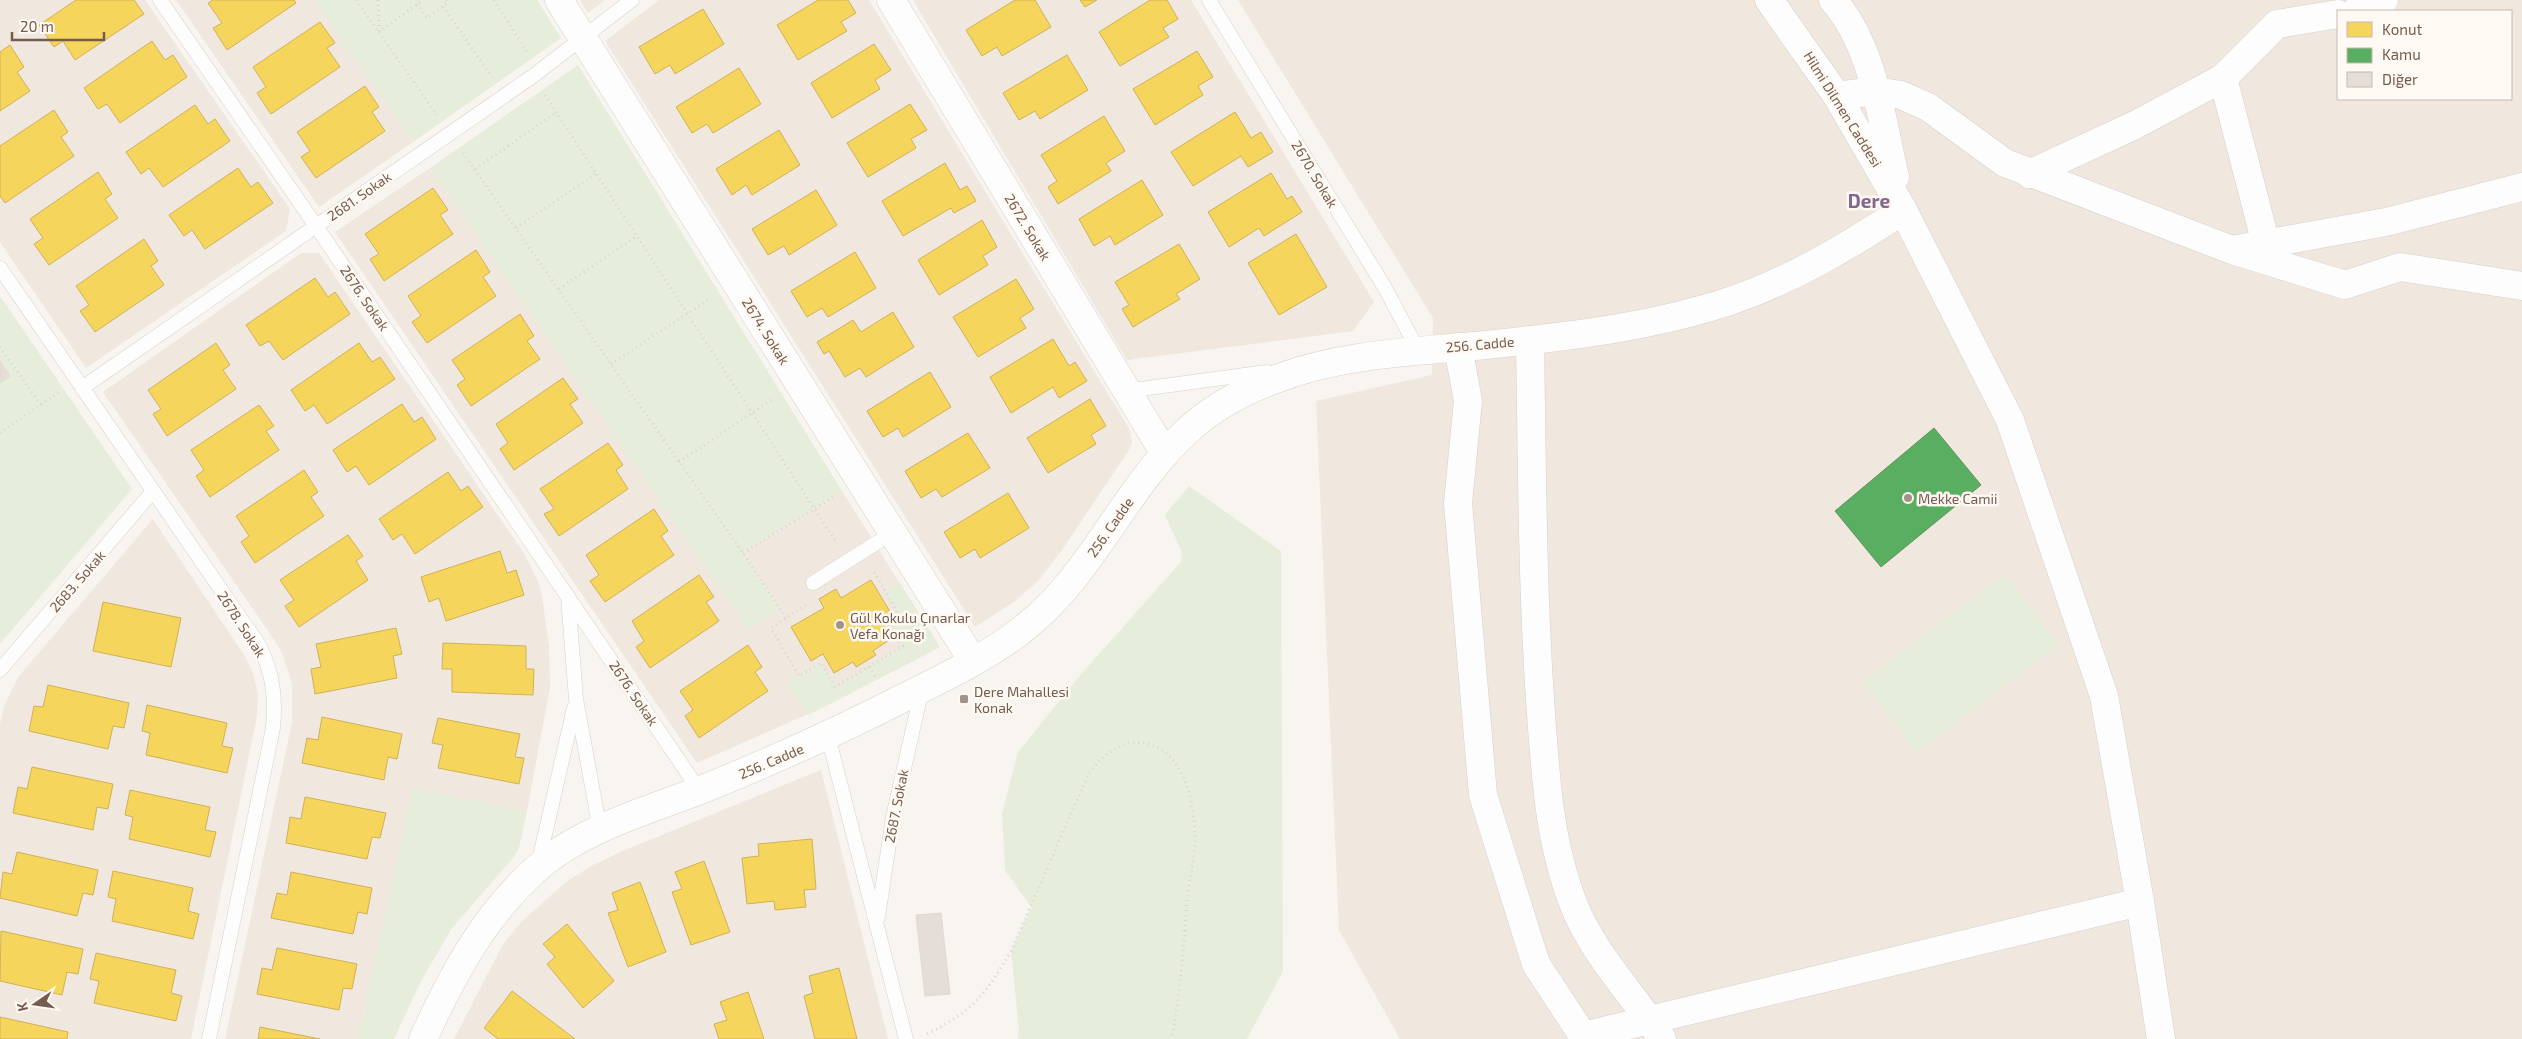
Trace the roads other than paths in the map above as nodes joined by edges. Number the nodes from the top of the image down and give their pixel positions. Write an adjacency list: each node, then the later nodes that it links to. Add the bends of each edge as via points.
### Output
1 (160, 0): 20 (lane, 2676. Sokak)
2 (559, 0): 13 (street, 2674. Sokak)
3 (632, 0): 13 (lane, 2681. Sokak)
4 (891, 0): 30 (street, 2672. Sokak)
5 (1209, 0): 27 (lane, 2670. Sokak, via 1385,288)
6 (1769, 0): 16 (street, Hilmi Dilmen Caddesi)
7 (1833, 0): 15 (street, Hilmi Dilmen Caddesi, via 1858,40)
8 (2291, 0): 12 (street)
9 (2384, 0): 10 (street)
10 (2364, 10)
11 (2337, 14): 12 (street)
12 (2277, 24): 14 (street)
13 (583, 38): 20 (lane, 2681. Sokak); 33 (street, 2674. Sokak)
14 (2223, 78): 17 (street, via 2135,125); 21 (street)
15 (1875, 91): 16 (street); 17 (street, via 1901,95 1928,107 2005,163); 19 (street, Hilmi Dilmen Caddesi)
16 (1837, 96): 19 (street, Hilmi Dilmen Caddesi)
17 (2029, 174): 22 (street)
18 (2522, 187): 21 (street, via 2386,222)
19 (1903, 210): 25 (street, 256. Cadde, via 1828,257 1733,300 1652,322); 44 (street, via 2010,420 2104,696)
20 (316, 226): 29 (lane, 2681. Sokak); 35 (lane, 2676. Sokak)
21 (2266, 244): 22 (street)
22 (2232, 250): 24 (street, via 2345,285 2400,267)
23 (0, 268): 29 (lane, 2678. Sokak)
24 (2522, 286)
25 (1530, 340): 26 (street, 256. Cadde); 46 (street, via 1535,624 1547,800 1553,833 1573,903 1590,940)
26 (1458, 347): 27 (street, 256. Cadde); 47 (street, via 1468,401 1458,503 1483,795 1536,964)
27 (1418, 350): 28 (street, 256. Cadde)
28 (1309, 367): 30 (lane); 31 (street, 256. Cadde, via 1244,392 1215,409)
29 (82, 388): 32 (lane, 2678. Sokak)
30 (1126, 391): 31 (street, 2672. Sokak)
31 (1165, 454): 36 (street, 256. Cadde, via 1088,559 1047,608 1003,644)
32 (153, 492): 37 (lane, 2683. Sokak); 48 (lane, 2678. Sokak, via 259,646 267,662 275,697 273,728)
33 (892, 533): 34 (lane); 36 (street, 2674. Sokak)
34 (813, 583)
35 (568, 596): 39 (lane, 2676. Sokak); 41 (lane, 2676. Sokak)
36 (973, 662): 38 (street, 256. Cadde)
37 (0, 670)
38 (922, 689): 40 (street, 256. Cadde); 45 (lane, 2687. Sokak, via 893,817)
39 (576, 699): 42 (lane, 2676. Sokak); 43 (lane, 2676. Sokak)
40 (828, 736): 41 (street, 256. Cadde); 45 (lane, 2687. Sokak)
41 (699, 790): 42 (street, 256. Cadde)
42 (600, 830): 43 (street, 256. Cadde, via 565,848)
43 (538, 868): 49 (street, 256. Cadde, via 497,911 475,940)
44 (2140, 902): 46 (street); 51 (street)
45 (877, 925): 50 (lane, 2687. Sokak)
46 (1656, 1029): 47 (street)
47 (1584, 1037)
48 (209, 1039)
49 (423, 1039)
50 (906, 1039)
51 (2161, 1039)

